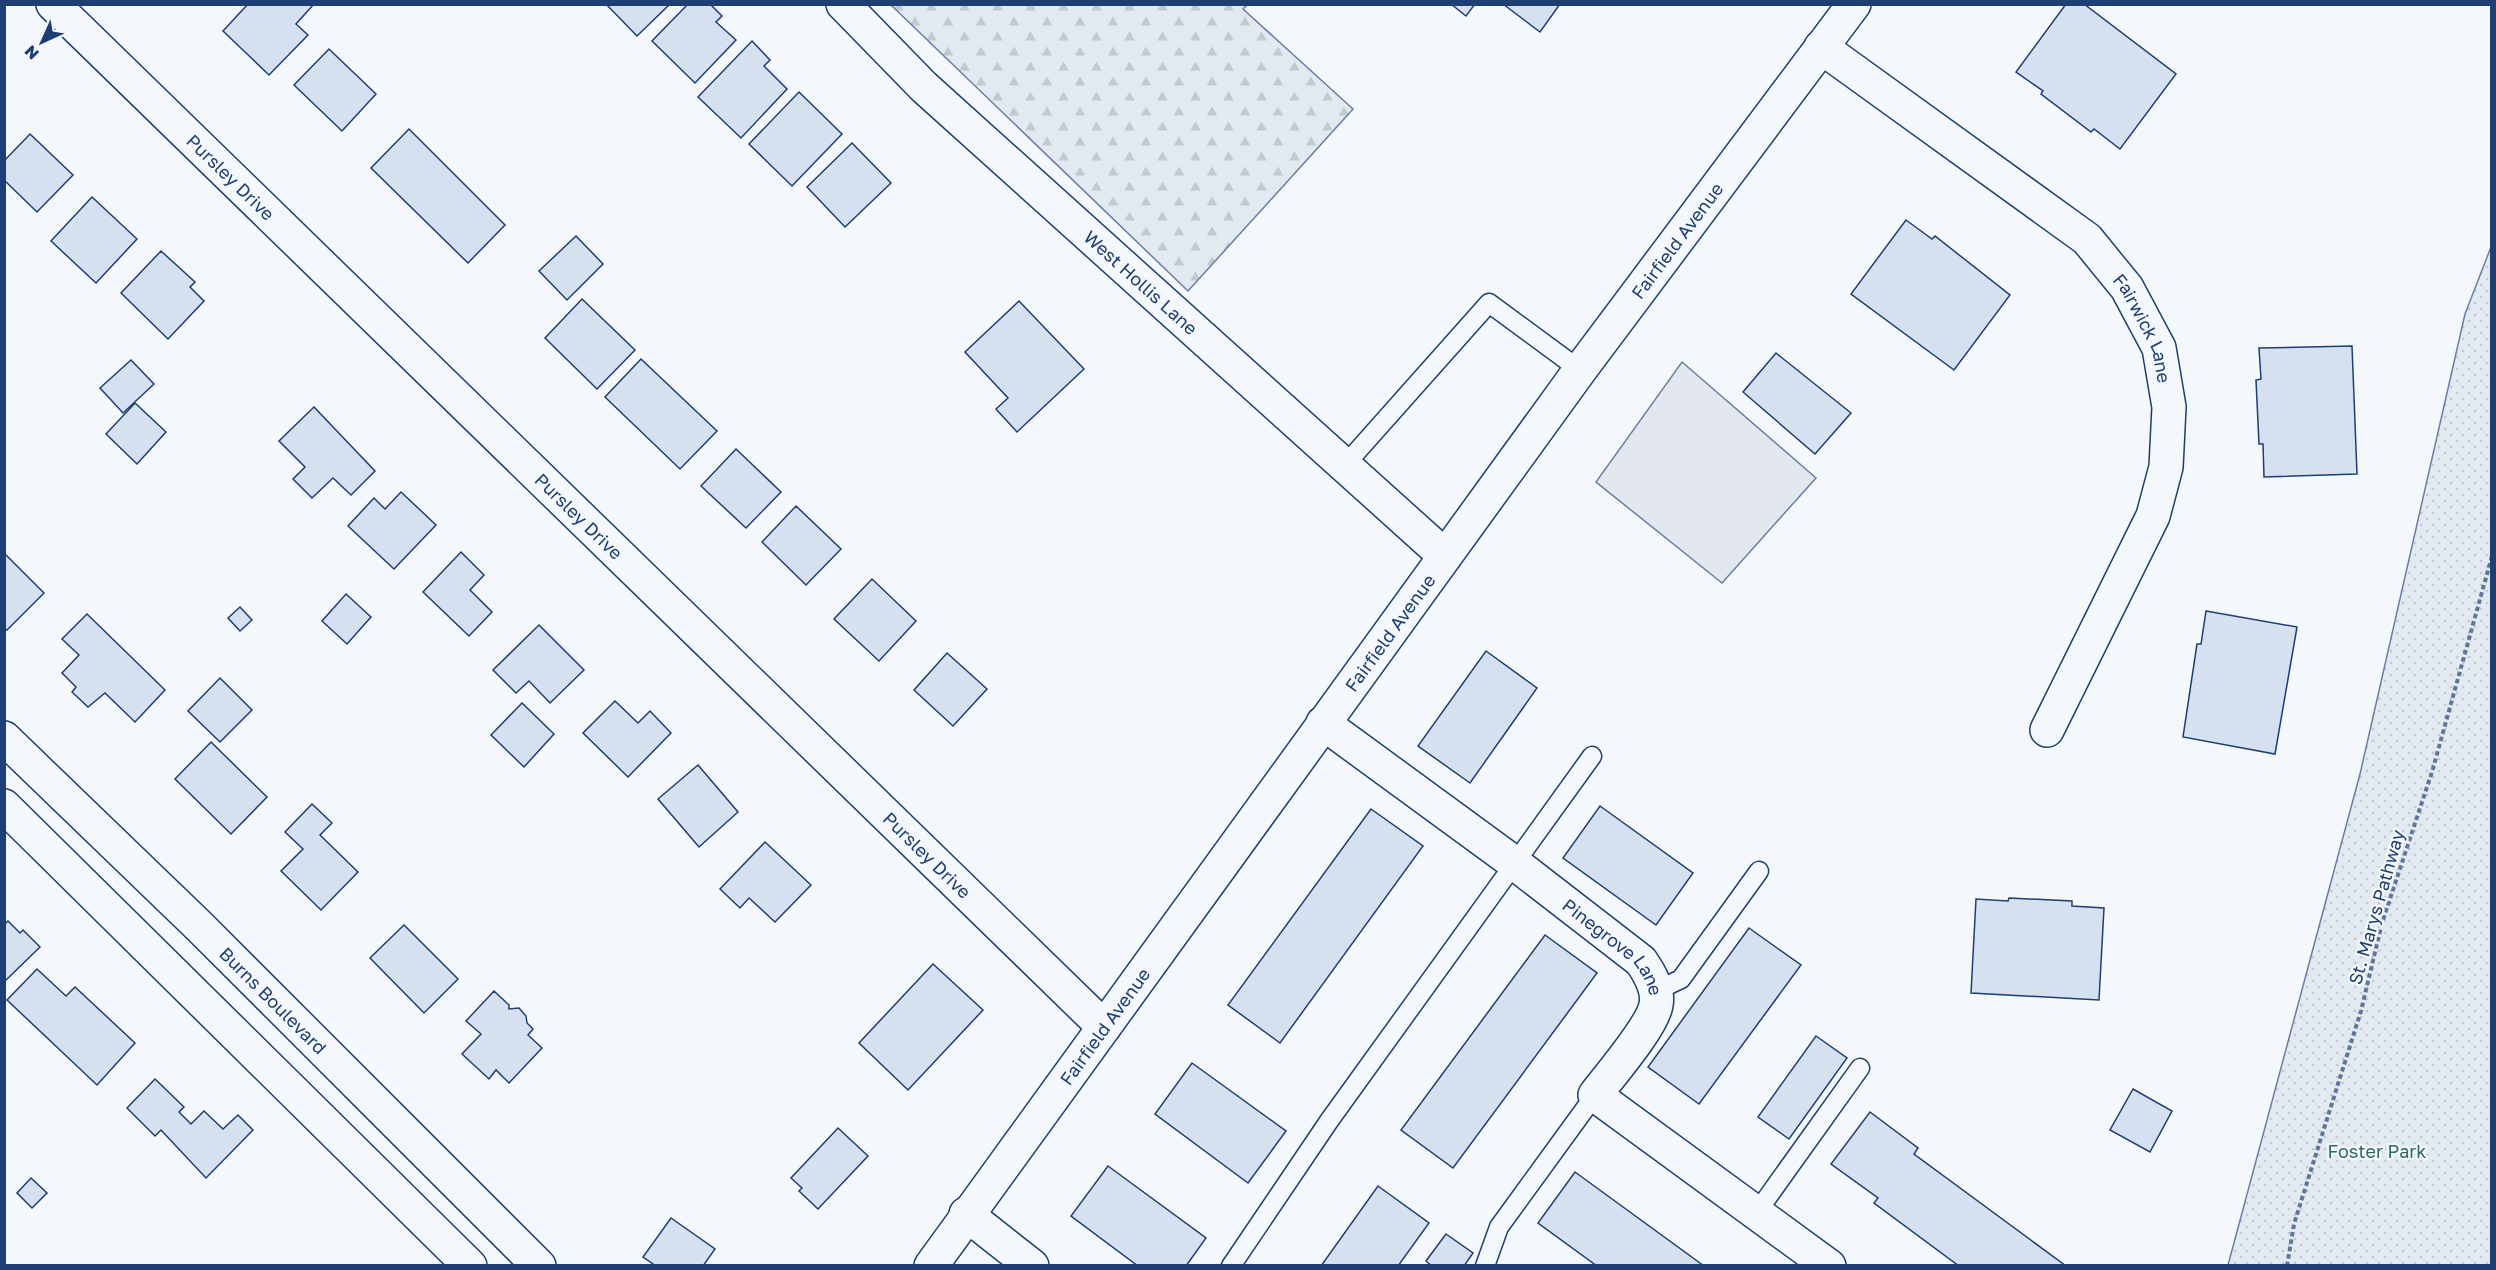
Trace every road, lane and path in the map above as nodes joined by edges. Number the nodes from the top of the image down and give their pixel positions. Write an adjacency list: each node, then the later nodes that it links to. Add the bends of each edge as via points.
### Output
1 (52, 4): 17 (street, Pursley Drive)
2 (843, 4): 6 (street, West Hollis Lane, via 924,87)
3 (1854, 4): 4 (street, Fairfield Avenue)
4 (1821, 47): 5 (street, Fairfield Avenue); 10 (street, Fairwick Lane, via 2087,239 2127,288 2159,348 2169,407 2166,467 2153,516)
5 (1580, 370): 6 (lane, via 1489,303); 7 (street, Fairfield Avenue)
6 (1344, 466): 7 (street, West Hollis Lane)
7 (1445, 556): 9 (street, Fairfield Avenue)
8 (2492, 556): 29 (path, St. Marys Pathway, via 2432,772 2382,923 2361,1011 2294,1224)
9 (1323, 723): 14 (street, Pinegrove Lane); 17 (street, Fairfield Avenue)
10 (2047, 730)
11 (4, 738): 23 (street, Burns Boulevard)
12 (1592, 756): 14 (lane)
13 (4, 807): 22 (street)
14 (1514, 862): 16 (street, Pinegrove Lane, via 1641,961); 26 (lane)
15 (1759, 871): 16 (lane, via 1681,979)
16 (1656, 991): 19 (street, Pinegrove Lane, via 1652,1017)
17 (1104, 1027): 21 (street, Fairfield Avenue)
18 (1860, 1068): 20 (lane)
19 (1595, 1095): 20 (street); 27 (lane, via 1499,1227)
20 (1757, 1212): 28 (street)
21 (966, 1214): 24 (street, Fairfield Avenue); 25 (street)
22 (470, 1266)
23 (539, 1266)
24 (931, 1266)
25 (1032, 1266)
26 (1231, 1266)
27 (1485, 1266)
28 (1829, 1266)
29 (2287, 1266)

